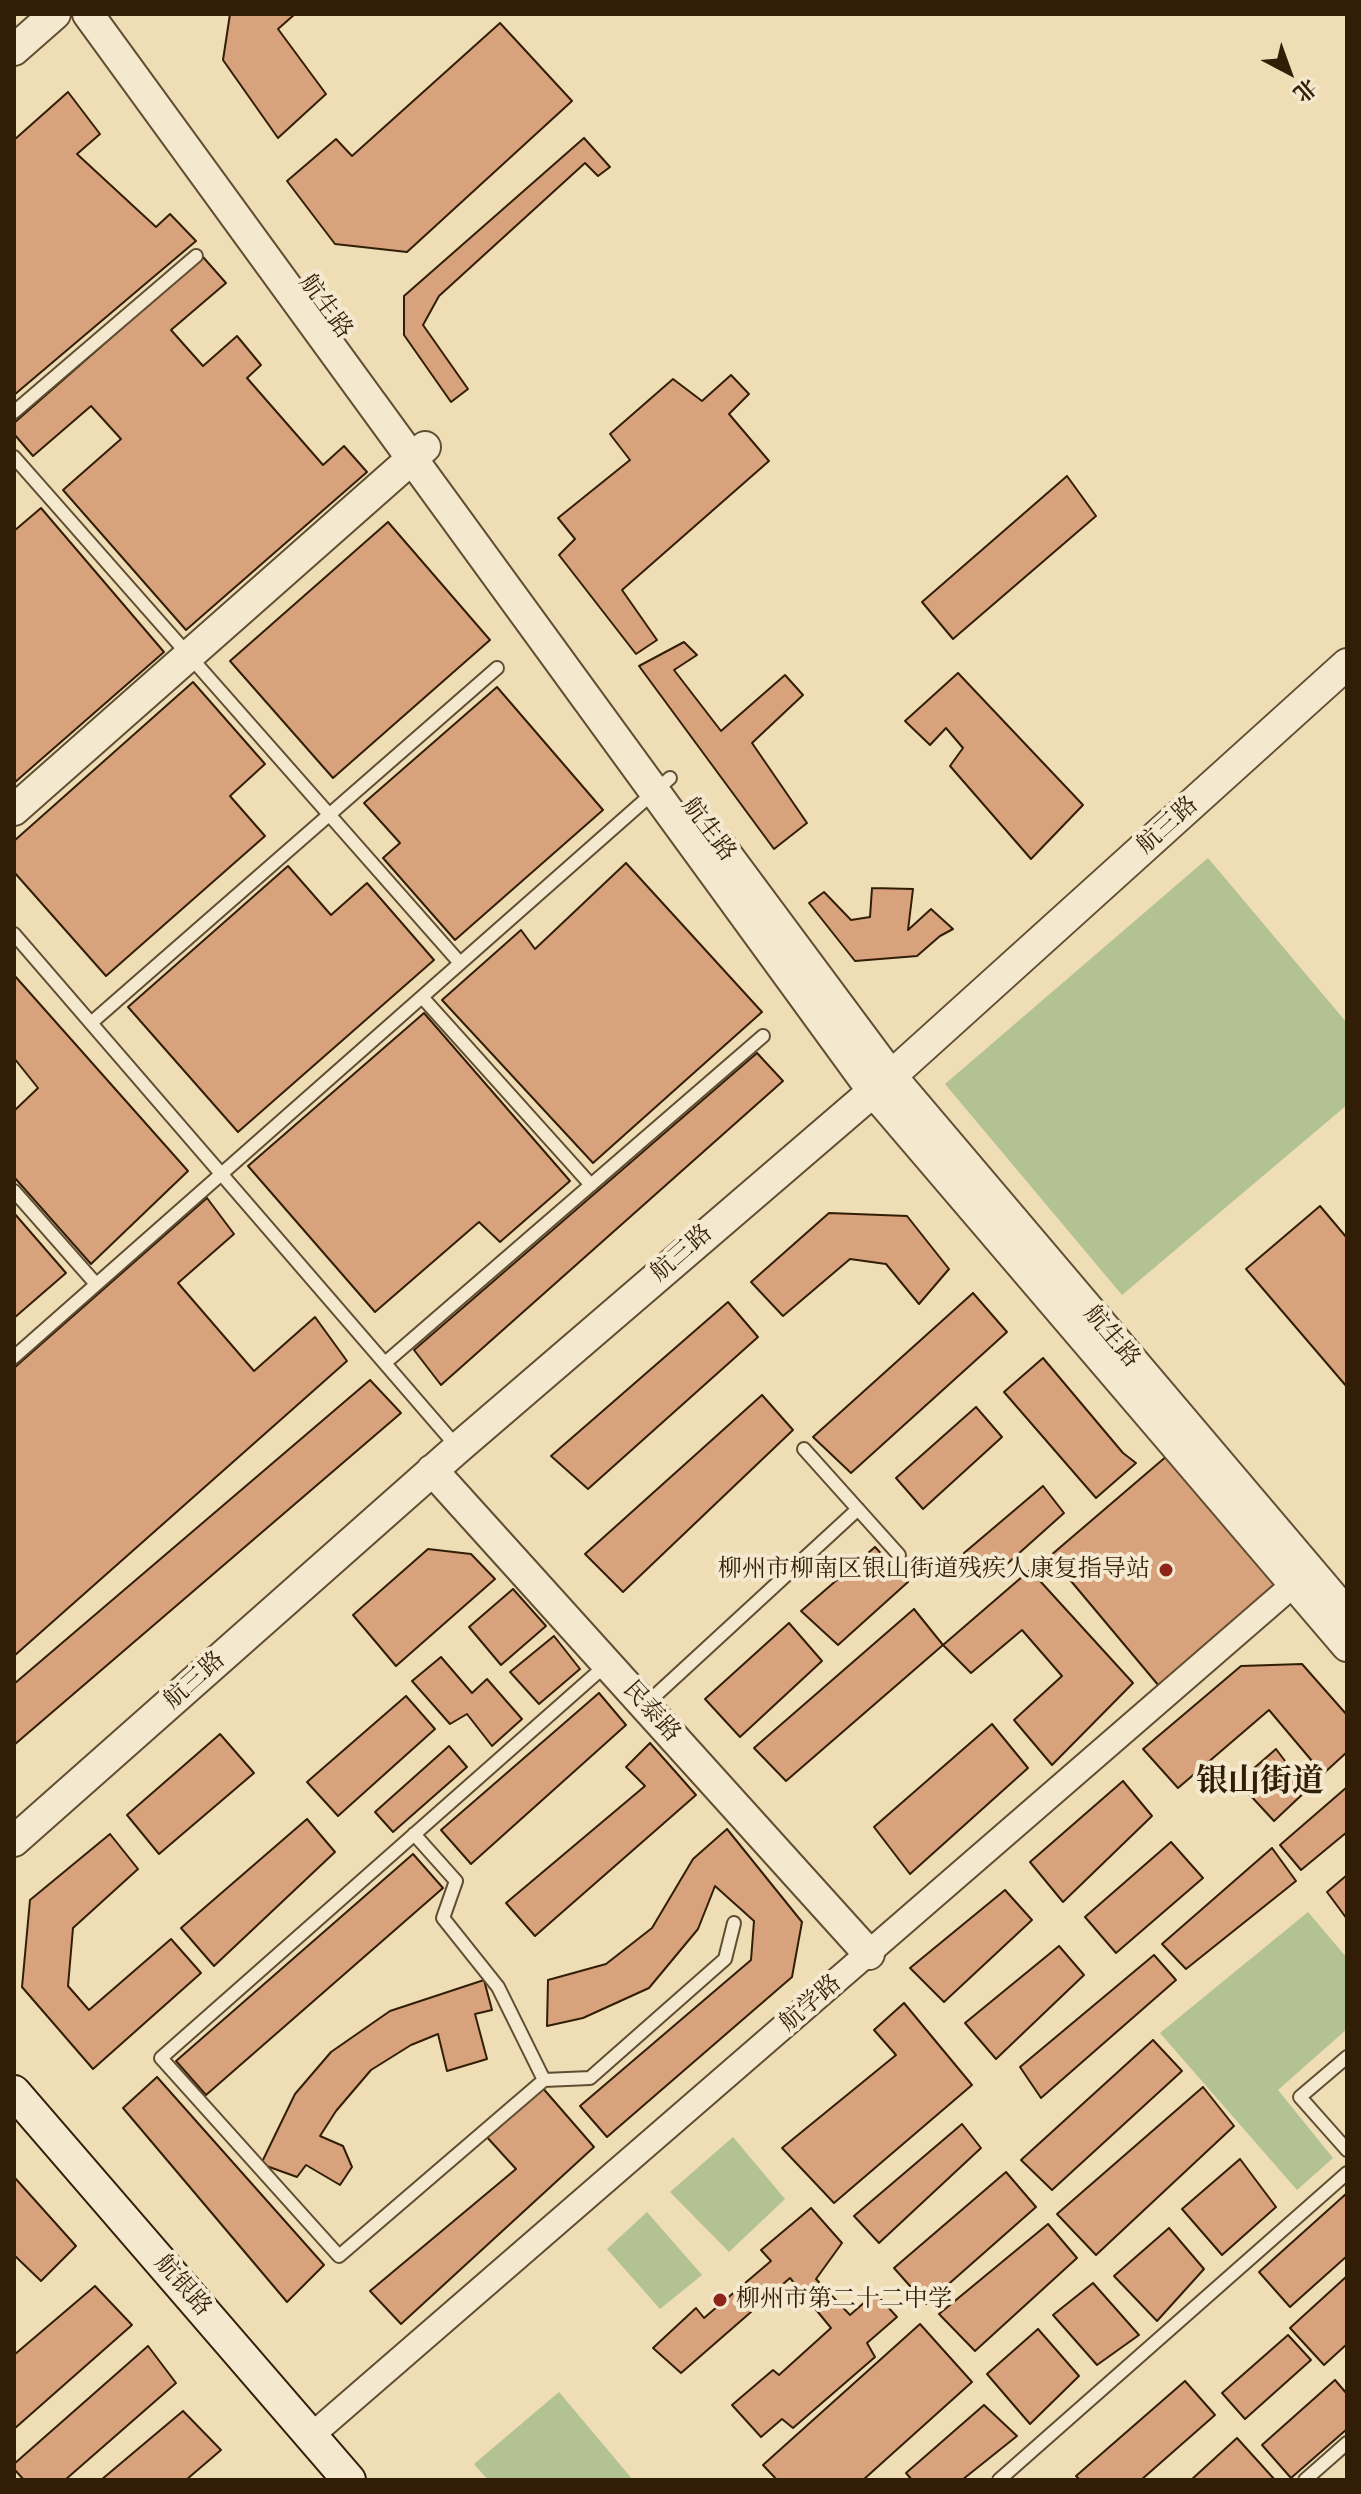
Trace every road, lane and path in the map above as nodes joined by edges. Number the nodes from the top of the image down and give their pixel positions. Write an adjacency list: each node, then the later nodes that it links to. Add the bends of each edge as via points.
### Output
1 (55, 14): 4 (street)
2 (88, 14): 7 (street)
3 (110, 14): 7 (street, 航生路)
4 (14, 50)
5 (196, 256): 6 (lane)
6 (14, 412)
7 (420, 452): 9 (street); 12 (street, 航生路)
8 (14, 457): 9 (lane)
9 (189, 655): 13 (street); 14 (lane)
10 (1347, 664): 20 (street, 航三路)
11 (497, 668): 14 (lane)
12 (662, 785): 16 (lane); 20 (street, 航生路)
13 (14, 810)
14 (330, 815): 16 (lane); 18 (lane)
15 (14, 934): 18 (lane)
16 (460, 963): 17 (lane)
17 (422, 997): 21 (lane); 22 (lane)
18 (91, 1023): 21 (lane)
19 (763, 1036): 22 (lane)
20 (882, 1083): 27 (street, 航三路); 32 (street, 航生路)
21 (222, 1174): 24 (lane); 26 (lane)
22 (591, 1185): 26 (lane)
23 (14, 1191): 24 (lane)
24 (96, 1284): 25 (lane)
25 (14, 1357)
26 (385, 1363): 27 (lane)
27 (458, 1448): 29 (street, 航三路)
28 (804, 1449): 30 (lane)
29 (432, 1470): 35 (street, 民泰路); 38 (street, 航三路)
30 (858, 1509): 31 (lane); 36 (lane)
31 (899, 1555)
32 (1301, 1578): 33 (street); 34 (street); 40 (street, 航学路)
33 (1347, 1614)
34 (1347, 1646)
35 (607, 1664): 36 (street, 民泰路); 37 (lane)
36 (645, 1706): 40 (street, 民泰路)
37 (414, 1834): 42 (lane, via 456,1881 443,1918 498,1987); 42 (lane, via 161,2058 339,2256)
38 (14, 1841)
39 (734, 1923): 42 (lane, via 725,1959 590,2078)
40 (869, 1954): 46 (street, 航学路)
41 (1347, 2057): 44 (lane, via 1300,2097)
42 (544, 2080)
43 (14, 2092): 46 (main road, 航银路)
44 (1347, 2150)
45 (1347, 2173): 49 (lane)
46 (311, 2436): 48 (main road, 航银路)
47 (1347, 2443): 50 (lane)
48 (349, 2480)
49 (999, 2480)
50 (1305, 2480)

